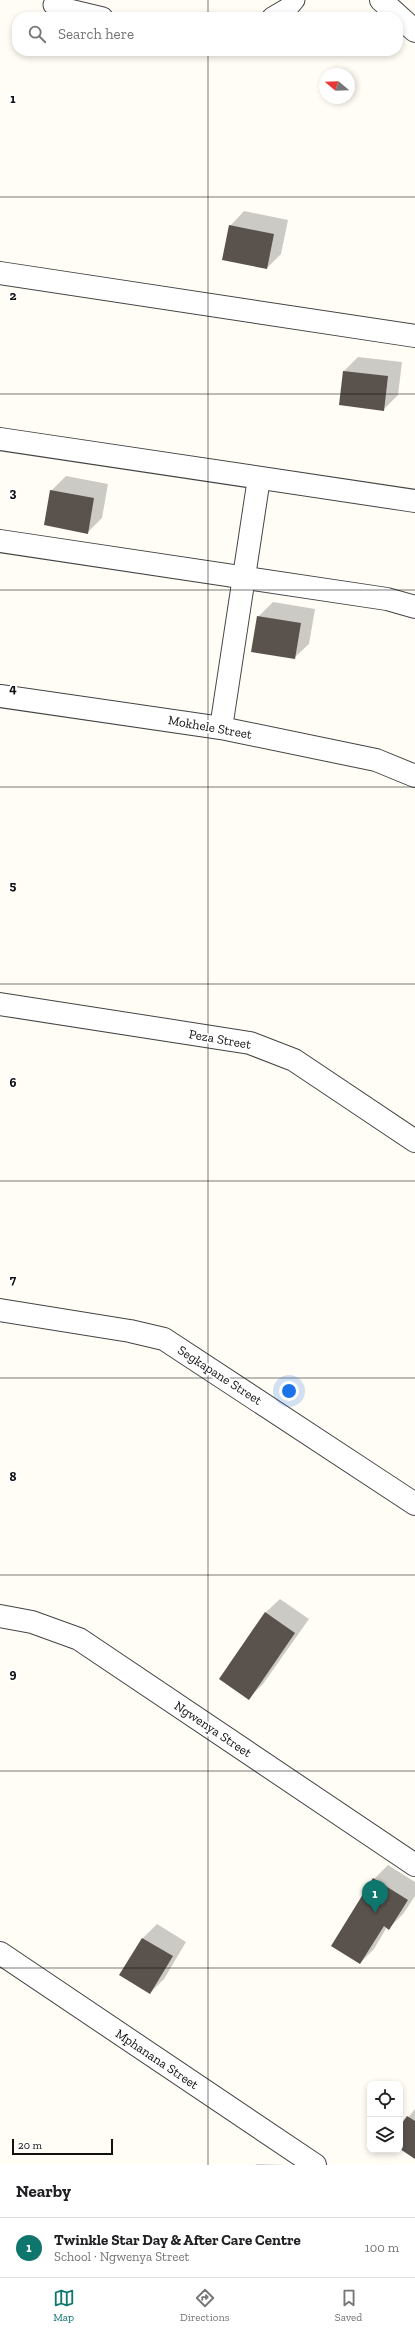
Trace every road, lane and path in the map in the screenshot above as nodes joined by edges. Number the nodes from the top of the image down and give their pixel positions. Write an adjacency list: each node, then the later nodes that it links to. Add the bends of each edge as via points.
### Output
1 (295, 0): 5 (lane)
2 (381, 0): 6 (street)
3 (53, 5): 4 (lane)
4 (82, 12)
5 (280, 12)
6 (395, 12)
7 (403, 19): 8 (street)
8 (415, 30)
9 (0, 273): 10 (street)
10 (415, 336)
11 (0, 439): 12 (street)
12 (259, 478): 13 (street); 15 (street)
13 (415, 501)
14 (0, 541): 15 (street)
15 (244, 577): 16 (street, via 387,599); 18 (street)
16 (415, 607)
17 (0, 696): 18 (street, Mokhele Street)
18 (221, 728): 19 (street, Mokhele Street, via 376,760)
19 (415, 776)
20 (0, 1004): 21 (street, Peza Street, via 250,1043 274,1050 294,1060)
21 (415, 1141)
22 (0, 1310): 23 (street, Segkapane Street, via 164,1339)
23 (415, 1504)
24 (0, 1616): 25 (street, Ngwenya Street, via 32,1622 79,1639)
25 (415, 1865)
26 (0, 1953): 27 (street, Mphanana Street)
27 (315, 2165)

